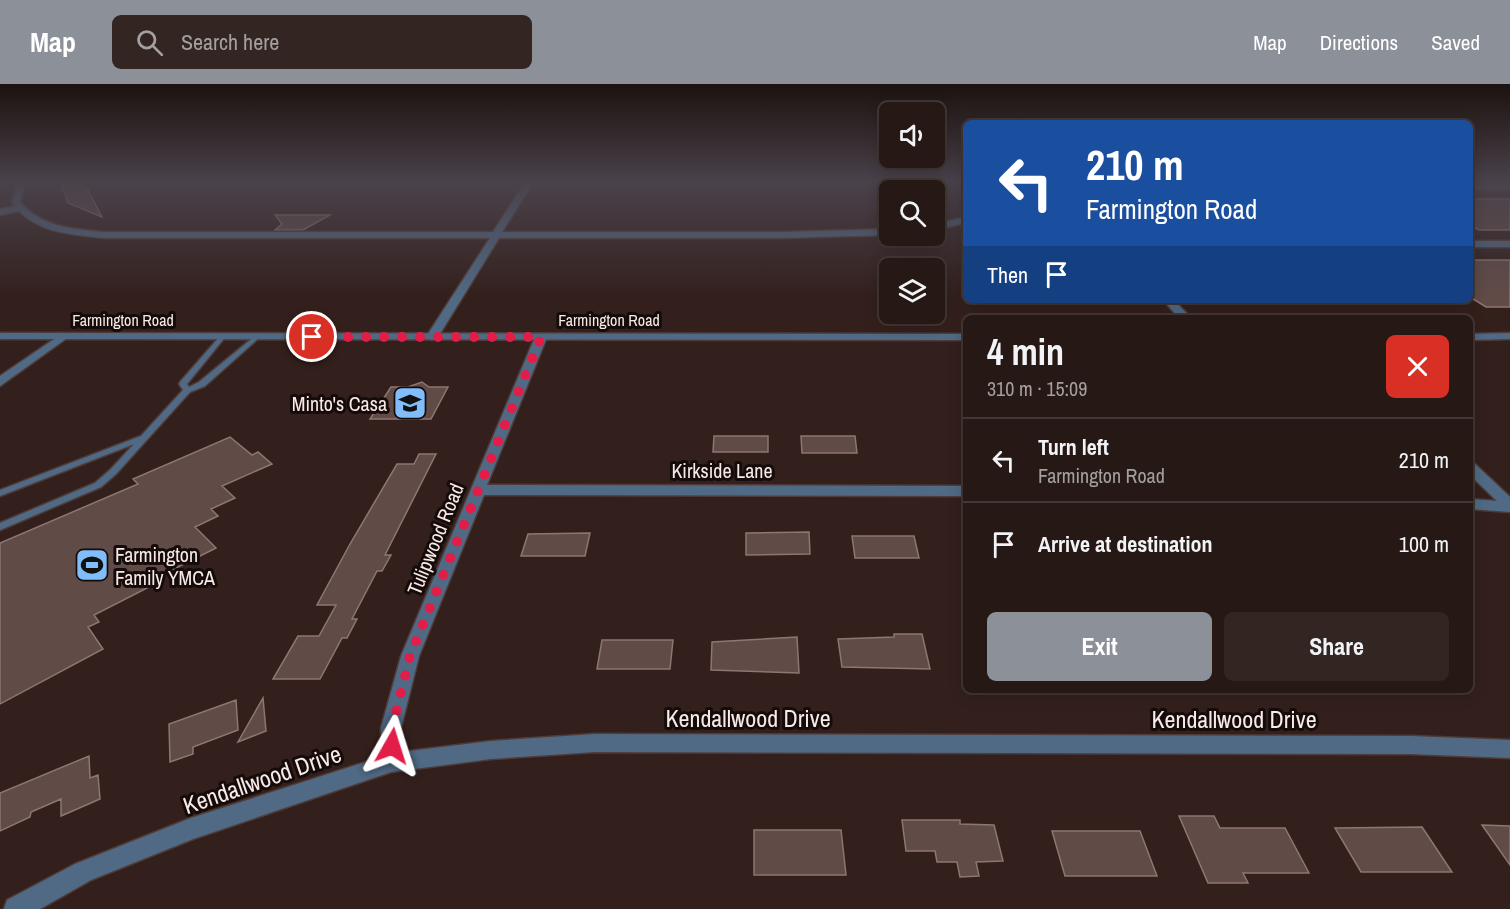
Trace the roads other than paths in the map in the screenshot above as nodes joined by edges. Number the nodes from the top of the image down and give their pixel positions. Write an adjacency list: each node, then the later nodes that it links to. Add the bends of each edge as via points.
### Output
1 (35, 220): 6 (street, via 70,231 104,235)
2 (506, 220): 6 (street)
3 (963, 221): 4 (street)
4 (945, 225)
5 (879, 232): 6 (street)
6 (496, 236): 16 (street)
7 (1473, 244): 8 (street)
8 (1510, 244)
9 (1171, 303): 10 (street)
10 (1182, 315)
11 (0, 336): 12 (street, Farmington Road)
12 (63, 336): 13 (street, Farmington Road); 20 (street)
13 (223, 336): 14 (street, Farmington Road); 21 (lane, via 183,384)
14 (257, 336): 16 (street, Farmington Road); 21 (lane, via 202,384)
15 (1510, 336): 19 (street)
16 (432, 337): 17 (street, Farmington Road)
17 (541, 337): 18 (street, Farmington Road); 24 (street, Tulipwood Road)
18 (963, 337)
19 (1473, 337)
20 (0, 382)
21 (187, 390): 22 (lane)
22 (143, 437): 26 (lane); 29 (lane, via 98,484)
23 (1473, 470): 28 (street)
24 (478, 490): 25 (street, Kirkside Lane); 31 (street, Tulipwood Road, via 410,656 392,729)
25 (963, 491)
26 (0, 493)
27 (1473, 504): 28 (street)
28 (1510, 506)
29 (0, 527)
30 (1510, 749): 31 (street, Kendallwood Drive, via 1399,745 596,743 491,750)
31 (391, 763): 32 (street, Kendallwood Drive, via 191,829 83,872)
32 (16, 909)

